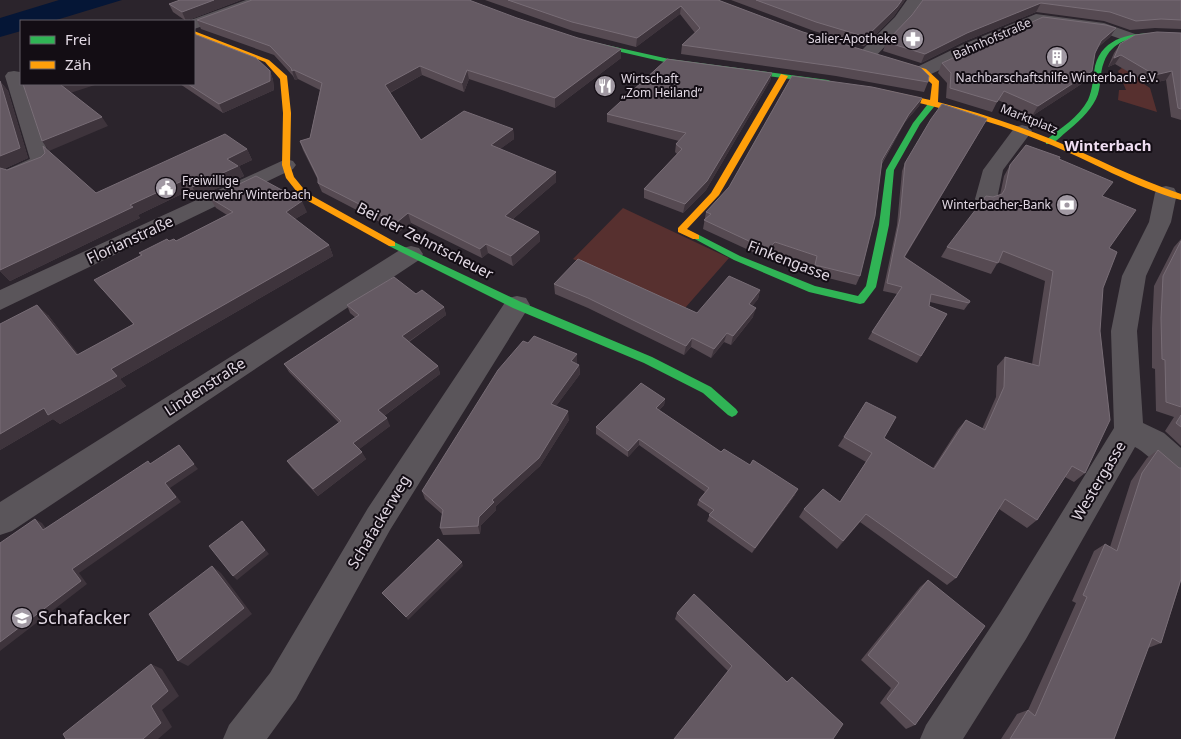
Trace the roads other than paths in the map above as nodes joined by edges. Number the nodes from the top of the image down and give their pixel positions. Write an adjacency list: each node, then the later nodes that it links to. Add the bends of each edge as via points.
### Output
1 (260, 0): 3 (street)
2 (915, 0): 8 (street)
3 (195, 24)
4 (195, 33): 17 (street, via 267,61 284,78)
5 (1181, 36): 6 (street, Bahnhofstraße, via 1146,34)
6 (1129, 37): 9 (street, Bahnhofstraße, via 1104,28 1036,19); 16 (street, via 1102,56 1094,97 1082,115)
7 (573, 38): 11 (street, via 669,61)
8 (873, 55): 9 (street)
9 (922, 71): 14 (street, via 936,83)
10 (12, 76): 18 (street, via 41,162)
11 (784, 76): 12 (street); 14 (street, Finkengasse, via 714,195 681,230 737,258 813,289 860,300 871,287 884,225 890,170 917,123)
12 (842, 84)
13 (876, 90): 14 (street, Marktplatz)
14 (934, 102): 15 (street, Marktplatz)
15 (1022, 131): 16 (street, Marktplatz); 20 (street, via 994,170)
16 (1049, 142): 19 (street, Marktplatz)
17 (286, 166): 22 (street, Bei der Zehntscheuer, via 290,178 304,194); 23 (street, Florianstraße)
18 (15, 173)
19 (1174, 195): 21 (street, Westergasse)
20 (986, 199)
21 (1170, 228): 26 (street, Westergasse, via 1134,276 1124,331)
22 (411, 254): 24 (street, Bei der Zehntscheuer); 28 (street, Lindenstraße)
23 (0, 301)
24 (517, 305): 25 (street, Bei der Zehntscheuer, via 648,360 706,390); 29 (street, Schafackerweg, via 379,519 283,686)
25 (732, 412)
26 (1129, 430): 27 (street, via 1153,442); 30 (street, Westergasse)
27 (1181, 467)
28 (0, 520)
29 (243, 739)
30 (940, 739)

